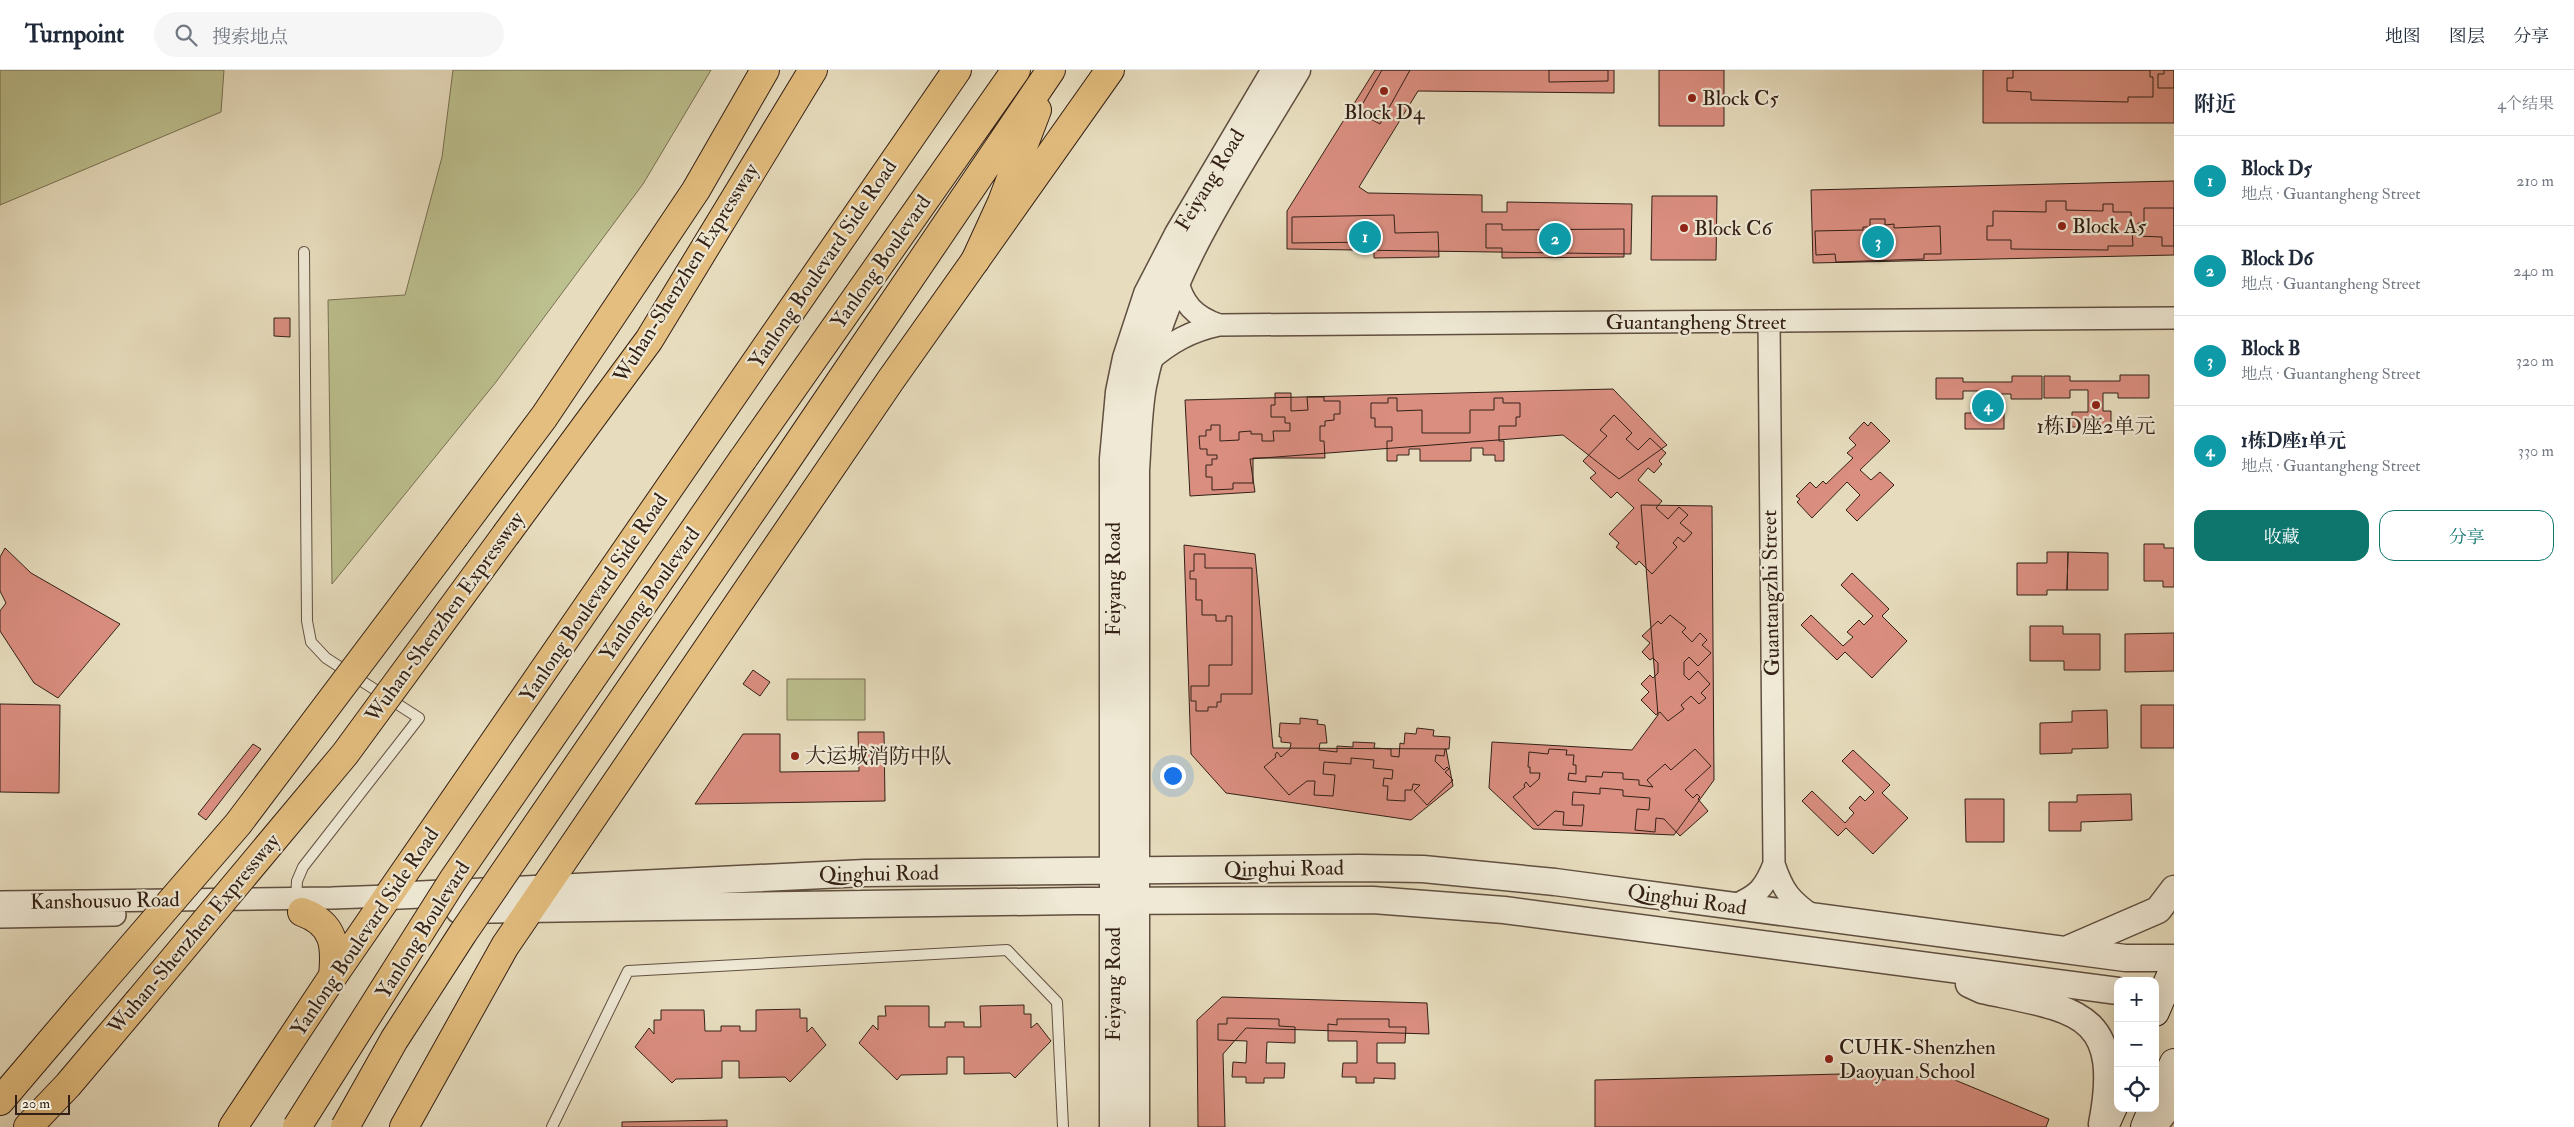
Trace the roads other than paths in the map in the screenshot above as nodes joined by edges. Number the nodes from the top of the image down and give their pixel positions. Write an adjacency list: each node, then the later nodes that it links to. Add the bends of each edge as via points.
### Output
1 (765, 70): 37 (main road, Wuhan-Shenzhen Expressway, bridge, via 696,190 544,416 455,536 238,824)
2 (813, 70): 40 (main road, Wuhan-Shenzhen Expressway, bridge, via 649,340 345,754 68,1085)
3 (957, 70): 22 (main road, Yanlong Boulevard Side Road)
4 (1052, 70): 10 (main road, via 1002,202); 43 (main road, Yanlong Boulevard, bridge, via 463,933 394,1040)
5 (1110, 70): 10 (main road)
6 (1275, 70): 17 (street, Feiyang Road, via 1160,266 1135,328 1119,392 1113,460)
7 (1297, 70): 11 (street, Feiyang Road)
8 (1012, 74): 42 (main road, Yanlong Boulevard, bridge, via 453,880)
9 (304, 252): 23 (lane, via 307,621 311,642 326,658 419,718 303,867 297,881)
10 (975, 261): 19 (main road)
11 (1177, 278): 14 (street, Guantangheng Street, via 1189,308 1202,319); 15 (street, Feiyang Road)
12 (2174, 318): 13 (street, Guantangheng Street)
13 (1769, 321): 14 (street, Guantangheng Street); 16 (street, Guantangzhi Street)
14 (1219, 325): 15 (street, Guantangheng Street, via 1183,336)
15 (1150, 361): 17 (street, Feiyang Road, via 1143,387 1136,470)
16 (1774, 864): 24 (street, Guantangzhi Street, via 1766,883 1754,896); 25 (street, Guantangzhi Street, via 1781,885 1793,902)
17 (1124, 870): 19 (street, Qinghui Road, via 865,873); 20 (street, Feiyang Road); 24 (street, Qinghui Road, via 1423,869 1555,882)
18 (2174, 889): 27 (street, via 2158,910)
19 (537, 899): 20 (street, Qinghui Road); 22 (street, Qinghui Road); 44 (main road, via 505,946)
20 (1124, 901): 29 (street, Qinghui Road, via 1373,900 1434,904); 47 (street, Feiyang Road); 48 (street, Feiyang Road)
21 (0, 902): 23 (street, Kanshousuo Road)
22 (384, 903): 23 (street, Kanshousuo Road); 31 (main road, Yanlong Boulevard Side Road)
23 (299, 906): 26 (street, Kanshousuo Road); 31 (main road, via 325,926 332,940 335,956)
24 (1733, 906): 25 (street, Qinghui Road)
25 (1813, 916): 27 (street, Qinghui Road)
26 (0, 917)
27 (2067, 950): 28 (street, Qinghui Road, via 2125,958)
28 (2174, 958)
29 (1938, 968): 32 (street, Qinghui Road); 49 (street, via 1982,990 2074,1012 2089,1025 2104,1046 2108,1070)
30 (2174, 968): 33 (main road)
31 (333, 976): 41 (main road, Yanlong Boulevard Side Road)
32 (2114, 990)
33 (2162, 1001)
34 (2174, 1062): 35 (main road)
35 (2159, 1095)
36 (2174, 1099): 51 (street)
37 (0, 1101)
38 (2114, 1104): 49 (main road)
39 (2151, 1112): 50 (main road)
40 (28, 1127)
41 (233, 1127)
42 (297, 1127)
43 (346, 1127)
44 (404, 1127)
45 (552, 1127): 46 (lane, via 628,970 1007,950 1057,1002)
46 (1063, 1127)
47 (1114, 1127)
48 (1136, 1127)
49 (2103, 1127)
50 (2145, 1127)
51 (2153, 1127)

